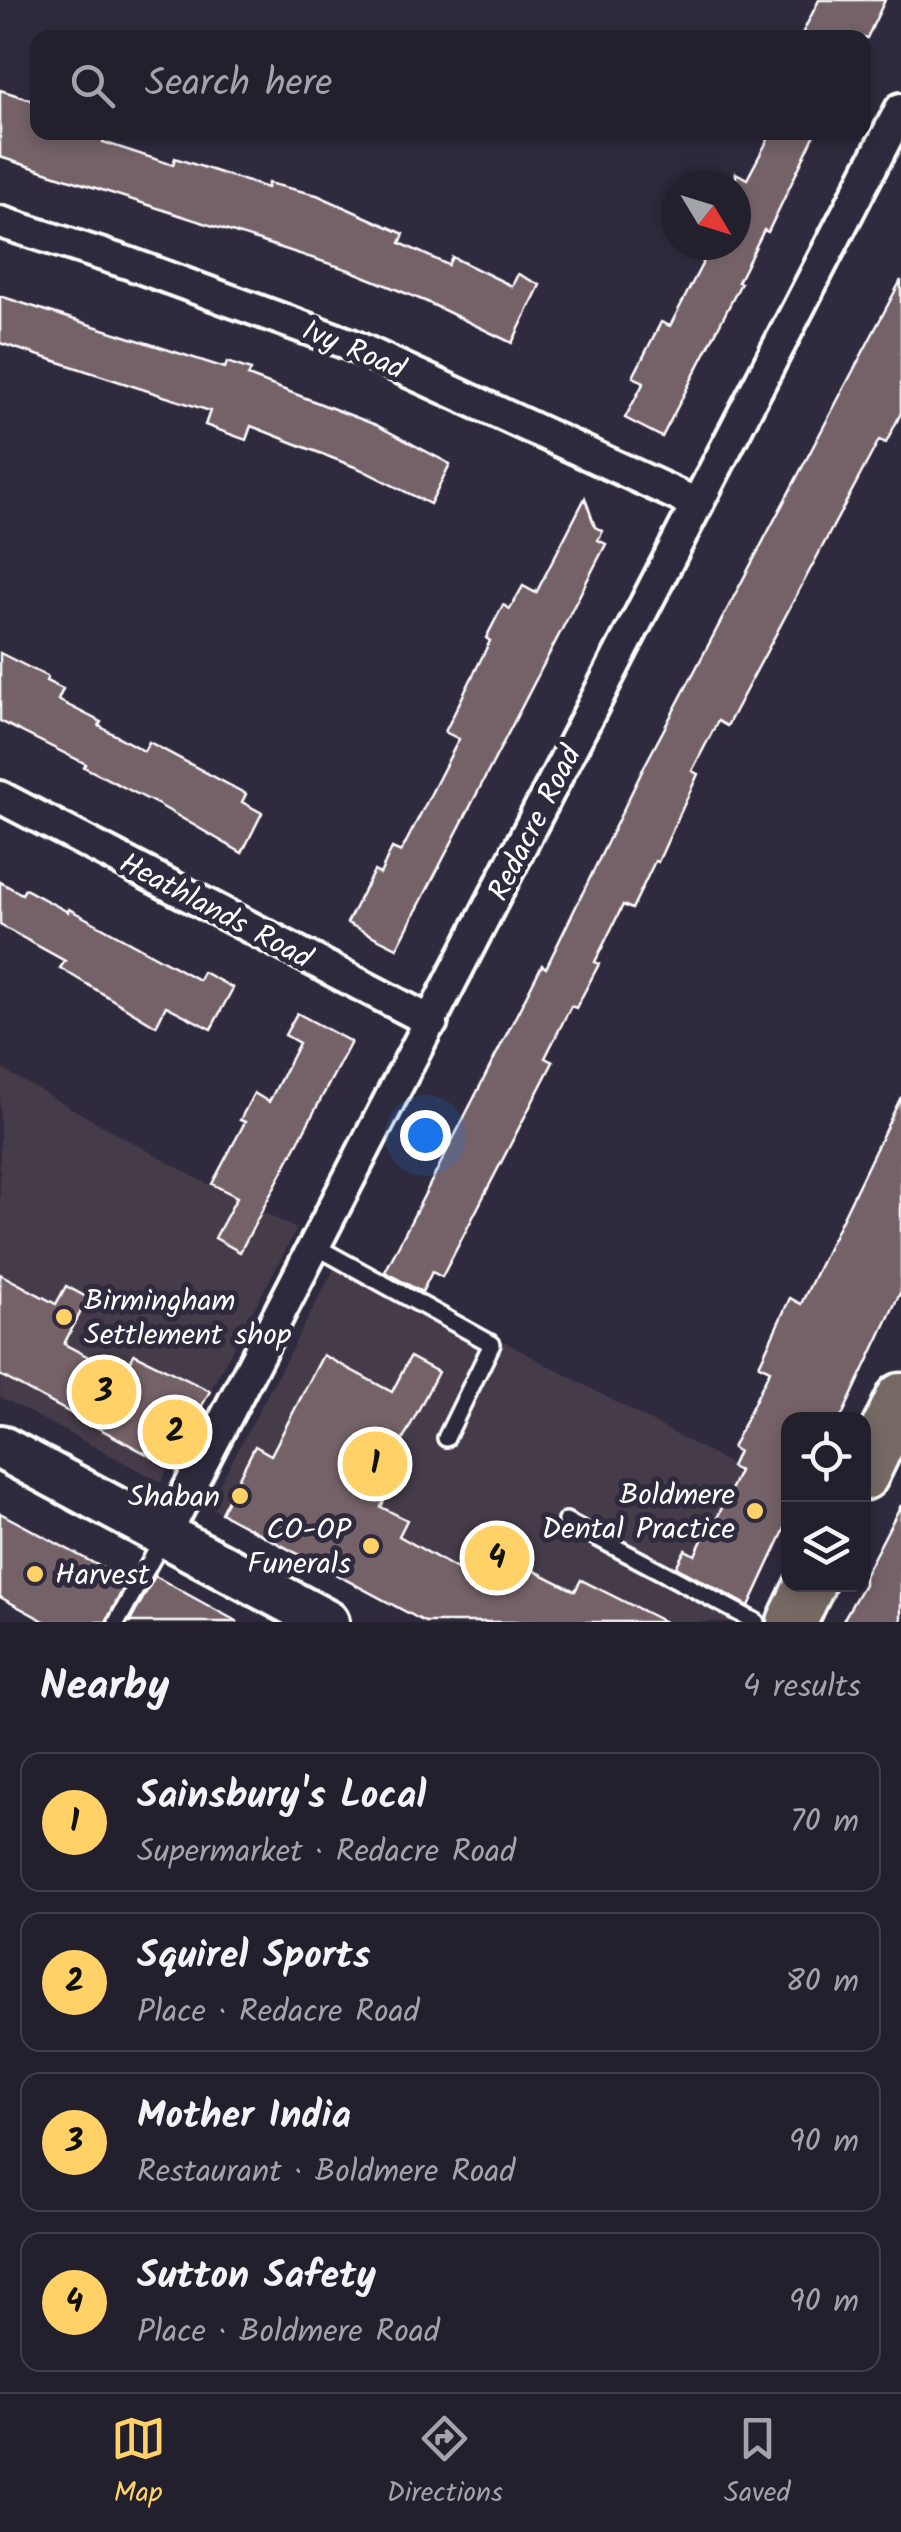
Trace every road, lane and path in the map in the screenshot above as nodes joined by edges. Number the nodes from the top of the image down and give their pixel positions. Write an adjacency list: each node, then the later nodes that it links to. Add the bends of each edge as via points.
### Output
1 (901, 109): 3 (street, Redacre Road)
2 (0, 222): 3 (street, Ivy Road, via 349,344)
3 (697, 504): 5 (street, Redacre Road)
4 (0, 797): 5 (street, Heathlands Road)
5 (432, 1022): 6 (street, Redacre Road)
6 (315, 1246): 8 (lane, via 492,1344); 12 (street, Redacre Road)
7 (901, 1398): 10 (main road)
8 (446, 1438)
9 (0, 1448): 12 (main road)
10 (871, 1460)
11 (566, 1521): 16 (lane)
12 (164, 1536): 14 (lane); 15 (main road)
13 (806, 1592): 17 (main road)
14 (117, 1622)
15 (327, 1622)
16 (756, 1622)
17 (792, 1622)

